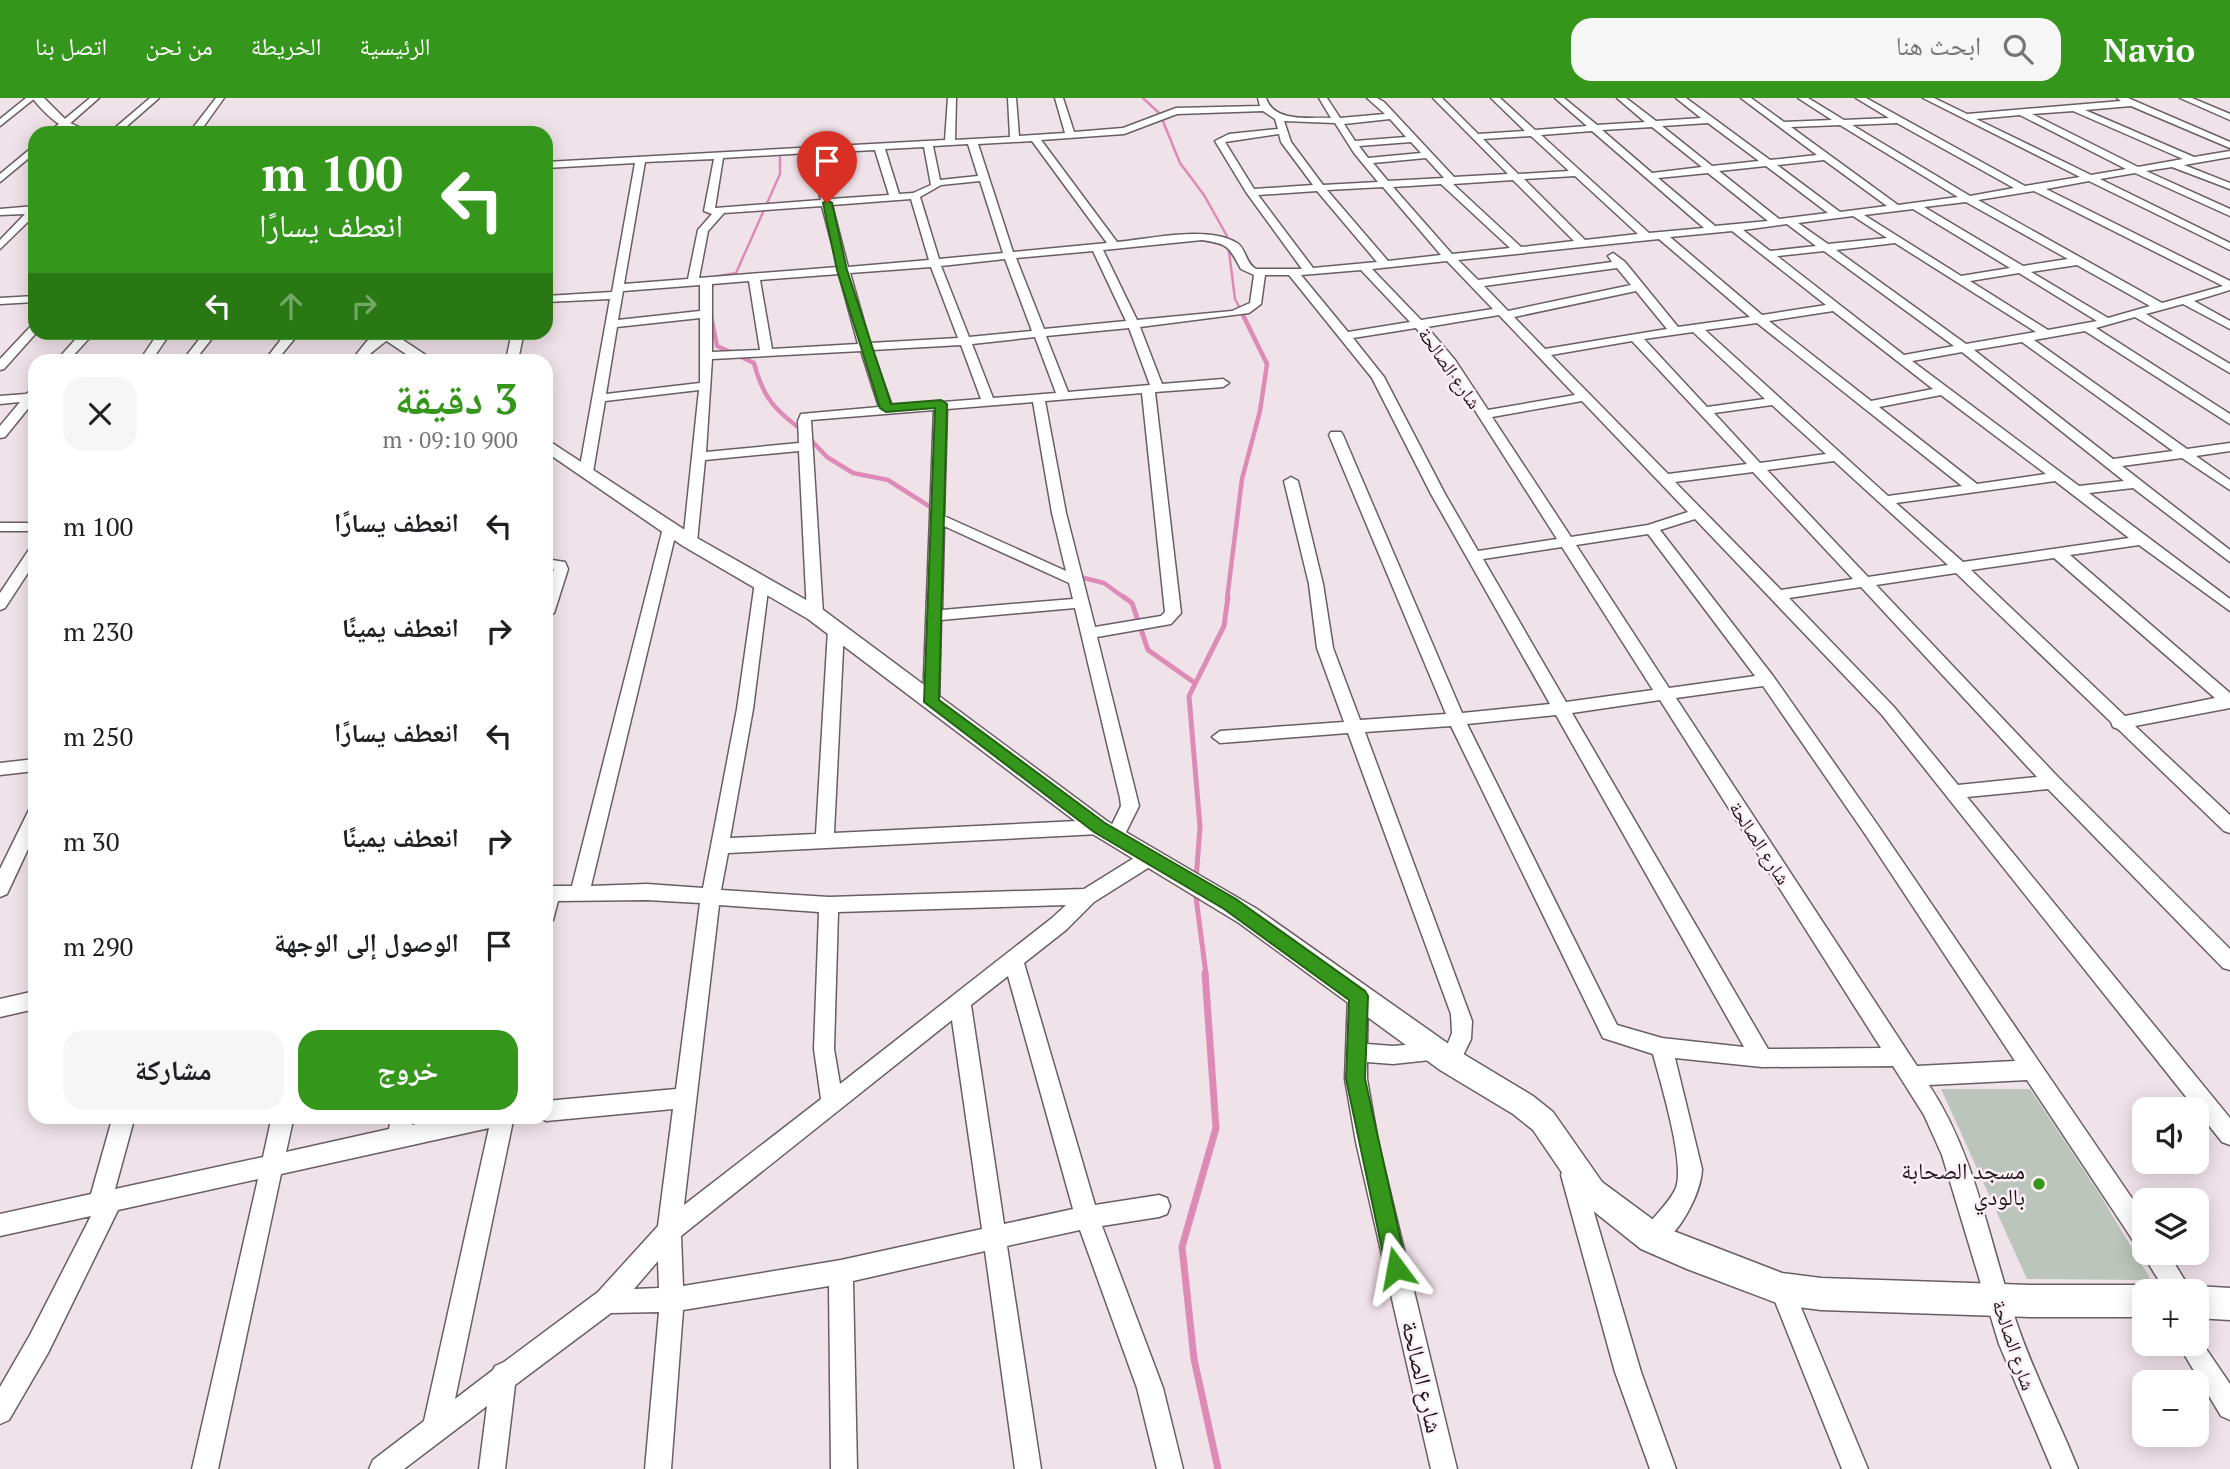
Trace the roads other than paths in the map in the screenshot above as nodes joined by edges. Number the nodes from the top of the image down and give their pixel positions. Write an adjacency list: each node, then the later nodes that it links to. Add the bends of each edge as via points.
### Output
1 (31, 98): 34 (street)
2 (38, 98): 35 (street)
3 (95, 98): 35 (street)
4 (155, 98): 40 (street)
5 (220, 98): 41 (street)
6 (953, 98): 51 (street)
7 (1012, 98): 48 (street)
8 (1059, 98): 45 (street)
9 (1323, 98): 32 (street)
10 (1371, 98): 26 (street)
11 (1438, 98): 46 (street)
12 (1495, 98): 44 (street)
13 (1559, 98): 42 (street)
14 (1621, 98): 36 (street)
15 (1681, 98): 30 (street)
16 (1745, 98): 37 (street)
17 (1802, 98): 33 (street)
18 (1860, 98): 31 (street)
19 (1927, 98): 27 (street)
20 (2121, 98): 24 (street)
21 (2184, 98): 28 (street)
22 (1263, 103): 29 (street); 45 (street, via 1176,111 1131,130)
23 (2075, 103): 24 (street); 25 (street, via 2035,111); 67 (street)
24 (2132, 103): 54 (street)
25 (2022, 108): 27 (street); 72 (street)
26 (1392, 116): 32 (street); 49 (street)
27 (1966, 117): 78 (street)
28 (2230, 117)
29 (1279, 118): 32 (street); 43 (street)
30 (1710, 120): 36 (street); 68 (street)
31 (1897, 120): 33 (street); 87 (street)
32 (1336, 121): 53 (street)
33 (1841, 122): 37 (street); 91 (street)
34 (0, 123)
35 (64, 124): 38 (street); 39 (street)
36 (1654, 124): 42 (street); 71 (street)
37 (1782, 125): 60 (street)
38 (62, 126)
39 (69, 126)
40 (122, 126)
41 (199, 126)
42 (1595, 128): 44 (street); 74 (street)
43 (1282, 131): 85 (street); 88 (street, via 1221,139)
44 (1532, 132): 46 (street); 73 (street)
45 (1071, 136): 47 (street)
46 (1475, 136): 75 (street)
47 (1035, 138): 48 (street); 111 (street)
48 (1015, 139): 50 (street)
49 (1413, 139): 53 (street); 58 (street)
50 (972, 141): 51 (street); 76 (street)
51 (950, 142): 52 (street)
52 (928, 143): 55 (street); 81 (street)
53 (1352, 144): 63 (street)
54 (2230, 145)
55 (878, 146): 56 (street); 90 (street)
56 (812, 151): 59 (street); 92 (street)
57 (28, 154): 65 (street)
58 (1428, 155): 63 (street); 80 (street)
59 (719, 156): 62 (street); 96 (street, via 708,209)
60 (1827, 157): 68 (street); 94 (street)
61 (2227, 157): 67 (street)
62 (640, 160): 70 (street); 138 (street)
63 (1365, 161): 82 (street)
64 (0, 162): 65 (street)
65 (19, 162): 66 (street); 77 (street)
66 (28, 162)
67 (2195, 162): 69 (street)
68 (1766, 163): 71 (street); 100 (street)
69 (2176, 164): 72 (street); 79 (street)
70 (553, 165)
71 (1709, 169): 74 (street); 103 (street)
72 (2138, 171): 78 (street); 83 (street)
73 (1577, 173): 75 (street); 107 (street)
74 (1649, 176): 105 (street)
75 (1516, 177): 80 (street); 110 (street)
76 (983, 178): 81 (street); 118 (street)
77 (0, 179)
78 (2088, 179): 86 (street); 114 (street)
79 (2213, 179): 83 (street); 84 (street)
80 (1448, 181): 82 (street); 116 (street)
81 (936, 183): 89 (street)
82 (1384, 184): 85 (street); 119 (street)
83 (2171, 186): 99 (street)
84 (2230, 186)
85 (1320, 188): 88 (street); 122 (street)
86 (2036, 188): 87 (street); 136 (street)
87 (2024, 190): 91 (street)
88 (1251, 192): 127 (street)
89 (915, 196): 90 (street); 121 (street)
90 (895, 198): 92 (street)
91 (1968, 199): 93 (street); 120 (street)
92 (827, 203): 96 (street); 125 (street)
93 (1915, 205): 94 (street); 126 (street)
94 (1896, 208): 98 (street)
95 (28, 210): 97 (street)
96 (720, 211): 133 (street, via 703,230)
97 (0, 212)
98 (1853, 212): 100 (street); 108 (street)
99 (2230, 213)
100 (1836, 214): 102 (street)
101 (28, 217): 112 (street)
102 (1789, 220): 103 (street); 115 (street)
103 (1776, 222): 104 (street)
104 (1733, 228): 105 (street); 117 (street)
105 (1712, 229): 106 (street)
106 (1661, 234): 107 (street); 148 (street)
107 (1646, 236): 109 (street)
108 (1896, 240): 115 (street); 132 (street)
109 (1598, 242): 110 (street); 123 (street)
110 (1582, 243): 116 (street)
111 (1113, 244): 113 (street); 128 (street, via 1213,238 1236,247 1245,267)
112 (0, 246)
113 (1096, 246): 118 (street); 151 (street)
114 (2230, 247)
115 (1827, 248): 117 (street); 170 (street)
116 (1517, 249): 119 (street)
117 (1768, 254): 143 (street)
118 (1009, 255): 121 (street); 157 (street)
119 (1448, 256): 122 (street); 135 (street)
120 (2079, 261): 126 (street); 144 (street)
121 (935, 263): 125 (street); 168 (street)
122 (1384, 263): 124 (street)
123 (1620, 264): 130 (street); 137 (street)
124 (1363, 266): 127 (street); 152 (street, شارع الصالحة)
125 (842, 270): 131 (street); 169 (street)
126 (2020, 270): 132 (street); 149 (street)
127 (1310, 272): 129 (street)
128 (1260, 273): 129 (street); 151 (street, via 1255,303 1245,311)
129 (1293, 273): 160 (street)
130 (1552, 274): 134 (street); 135 (street)
131 (754, 276): 133 (street); 171 (street)
132 (1961, 279): 158 (street)
133 (699, 281): 138 (street); 146 (street)
134 (1562, 282)
135 (1476, 284): 145 (street)
136 (2230, 286): 142 (street)
137 (1640, 287): 145 (street, via 1576,295); 156 (street)
138 (616, 292): 140 (street); 150 (street)
139 (28, 297): 141 (street)
140 (553, 298)
141 (0, 300)
142 (2185, 300): 144 (street); 153 (street)
143 (1834, 307): 148 (street); 179 (street)
144 (2161, 307): 147 (street)
145 (1505, 313): 152 (street); 172 (street)
146 (706, 314): 150 (street); 178 (street)
147 (2138, 314): 149 (street); 181 (street)
148 (1761, 320): 155 (street); 196 (street)
149 (2107, 323): 154 (street)
150 (610, 324): 190 (street)
151 (1133, 324): 157 (street); 184 (street)
152 (1419, 325): 160 (street); 199 (street, شارع الصالحة, via 1451,363)
153 (2230, 326)
154 (2087, 327): 158 (street); 200 (street)
155 (1697, 329): 156 (street); 194 (street)
156 (1675, 331): 161 (street)
157 (1041, 334): 168 (street); 186 (street)
158 (2048, 335): 162 (street)
159 (28, 336): 180 (street)
160 (1346, 336): 230 (street, via 1378,377)
161 (1634, 336): 172 (street); 198 (street)
162 (2026, 339): 170 (street); 206 (street)
163 (82, 340): 173 (street)
164 (205, 340): 174 (street)
165 (287, 340): 175 (street)
166 (376, 340): 176 (street)
167 (393, 340): 177 (street)
168 (964, 341): 169 (street); 193 (street)
169 (867, 348): 171 (street); 197 (street)
170 (1965, 349): 179 (street); 209 (street)
171 (766, 353): 178 (street)
172 (1541, 353): 189 (street)
173 (69, 354)
174 (194, 354)
175 (276, 354)
176 (363, 354)
177 (415, 354)
178 (707, 356): 183 (street)
179 (1902, 359): 185 (street)
180 (0, 366)
181 (2230, 369)
182 (1223, 383): 184 (street)
183 (706, 386): 190 (street); 207 (street)
184 (1152, 388): 186 (street); 246 (street, via 1172,612 1166,620)
185 (1943, 391): 196 (street); 212 (street)
186 (1063, 395): 188 (street)
187 (28, 396): 191 (street)
188 (1038, 397): 193 (street); 235 (street)
189 (1583, 397): 199 (street); 213 (street)
190 (601, 398): 211 (street)
191 (0, 400)
192 (28, 400): 201 (street)
193 (988, 400): 195 (street)
194 (1775, 401): 198 (street); 208 (street)
195 (941, 404): 197 (street); 221 (street)
196 (1870, 405): 217 (street)
197 (886, 408): 203 (street, via 806,417)
198 (1704, 411): 210 (street)
199 (1483, 415): 228 (street, شارع الصالحة)
200 (2230, 420)
201 (0, 434)
202 (1336, 435): 252 (street)
203 (806, 446): 207 (street); 243 (street)
204 (2230, 447): 206 (street)
205 (553, 450): 211 (street)
206 (2186, 453): 209 (street); 216 (street)
207 (699, 457): 227 (street)
208 (1838, 457): 210 (street); 219 (street)
209 (2113, 463): 215 (street)
210 (1756, 468): 213 (street); 237 (street)
211 (586, 472): 224 (street)
212 (2057, 477): 217 (street); 218 (street)
213 (1663, 479): 220 (street)
214 (1291, 481): 254 (street, via 1316,584 1325,648)
215 (2137, 483): 218 (street); 231 (street)
216 (2230, 486)
217 (1974, 488): 219 (street)
218 (2076, 491): 226 (street)
219 (1886, 500): 234 (street)
220 (1697, 514): 225 (street); 239 (street)
221 (936, 517): 235 (street); 244 (street)
222 (0, 527): 223 (street)
223 (28, 527)
224 (670, 528): 227 (street); 267 (street)
225 (1652, 529): 228 (street); 247 (street)
226 (2142, 540): 229 (street); 242 (street)
227 (690, 542): 236 (street)
228 (1566, 543): 230 (street); 248 (street, شارع الصالحة)
229 (2059, 554): 234 (street); 249 (street)
230 (1474, 556): 251 (street)
231 (2230, 557)
232 (28, 562): 241 (street)
233 (553, 564): 238 (street, via 561,569)
234 (1960, 568): 237 (street); 253 (street)
235 (1076, 581): 240 (street)
236 (762, 582): 243 (street); 264 (street)
237 (1863, 582): 239 (street); 258 (street)
238 (553, 592)
239 (1778, 595): 259 (street, via 1888,711)
240 (1081, 603): 244 (street); 246 (street)
241 (0, 605)
242 (2230, 606)
243 (815, 614): 245 (street)
244 (935, 616): 250 (street)
245 (836, 629): 250 (street); 263 (street)
246 (1089, 633): 262 (street, via 1130,806)
247 (1767, 680): 248 (street); 283 (street)
248 (1664, 695): 251 (street); 281 (street, شارع الصالحة)
249 (2230, 701): 253 (street)
250 (931, 702): 262 (street)
251 (1560, 710): 252 (street); 282 (street)
252 (1457, 720): 254 (street); 278 (street, via 1610,1032)
253 (2119, 723): 260 (street)
254 (1354, 729): 255 (street); 280 (street, via 1461,1014 1462,1041)
255 (1220, 737)
256 (28, 766): 257 (street)
257 (0, 769)
258 (2052, 782): 259 (street); 273 (street)
259 (1951, 792): 293 (street)
260 (2230, 826)
261 (28, 830): 266 (street)
262 (1107, 832): 263 (street); 265 (street)
263 (825, 840): 264 (street)
264 (720, 846): 269 (street)
265 (1149, 858): 270 (street); 274 (street, via 1212,893)
266 (0, 889)
267 (580, 892): 268 (street); 269 (street)
268 (553, 893)
269 (710, 895): 271 (street); 285 (street)
270 (1087, 897): 271 (street); 272 (street)
271 (829, 905): 286 (street, via 824,1049)
272 (1013, 960): 275 (street); 298 (street)
273 (2230, 962)
274 (1358, 996): 279 (street, شارع الصالحة); 280 (street)
275 (960, 1001): 286 (street); 303 (street)
276 (28, 1002): 277 (street)
277 (0, 1008)
278 (1662, 1047): 282 (street); 302 (street, via 1691,1181 1681,1202)
279 (1355, 1052): 280 (street); 324 (street, شارع الصالحة, via 1367,1142)
280 (1444, 1056): 294 (street, via 1523,1105 1543,1121)
281 (1899, 1057): 282 (street); 284 (street, شارع الصالحة)
282 (1762, 1058)
283 (2033, 1070): 284 (street); 299 (street)
284 (1911, 1076): 307 (street, شارع الصالحة, via 1946,1135)
285 (685, 1098): 287 (street); 301 (street)
286 (832, 1103): 301 (street)
287 (553, 1110)
288 (122, 1124): 296 (street)
289 (281, 1124): 295 (street)
290 (433, 1124): 292 (street)
291 (501, 1124): 316 (street)
292 (400, 1128): 295 (street)
293 (2230, 1135)
294 (1565, 1150): 302 (street, via 1592,1192); 325 (street, via 1628,1372)
295 (273, 1167): 296 (street); 317 (street)
296 (105, 1203): 300 (street); 315 (street, via 39,1344)
297 (1159, 1206): 298 (street)
298 (1087, 1217): 303 (street); 323 (street, via 1150,1388)
299 (2132, 1219)
300 (0, 1225)
301 (668, 1231): 306 (street); 308 (street)
302 (1652, 1238): 305 (street)
303 (995, 1239): 304 (street); 322 (street)
304 (841, 1272): 306 (street); 321 (street)
305 (1782, 1289): 307 (street); 326 (street)
306 (672, 1300): 308 (street); 320 (street)
307 (1997, 1300): 309 (street); 327 (street, شارع الصالحة, via 2027,1387)
308 (607, 1301): 313 (street)
309 (2132, 1301)
310 (2209, 1303): 311 (street)
311 (2230, 1304)
312 (2198, 1356): 314 (street)
313 (504, 1375): 316 (street); 319 (street)
314 (2230, 1407)
315 (0, 1411)
316 (436, 1427): 318 (street)
317 (205, 1469)
318 (382, 1469)
319 (492, 1469)
320 (658, 1469)
321 (844, 1469)
322 (1028, 1469)
323 (1170, 1469)
324 (1444, 1469)
325 (1663, 1469)
326 (1855, 1469)
327 (2065, 1469)

